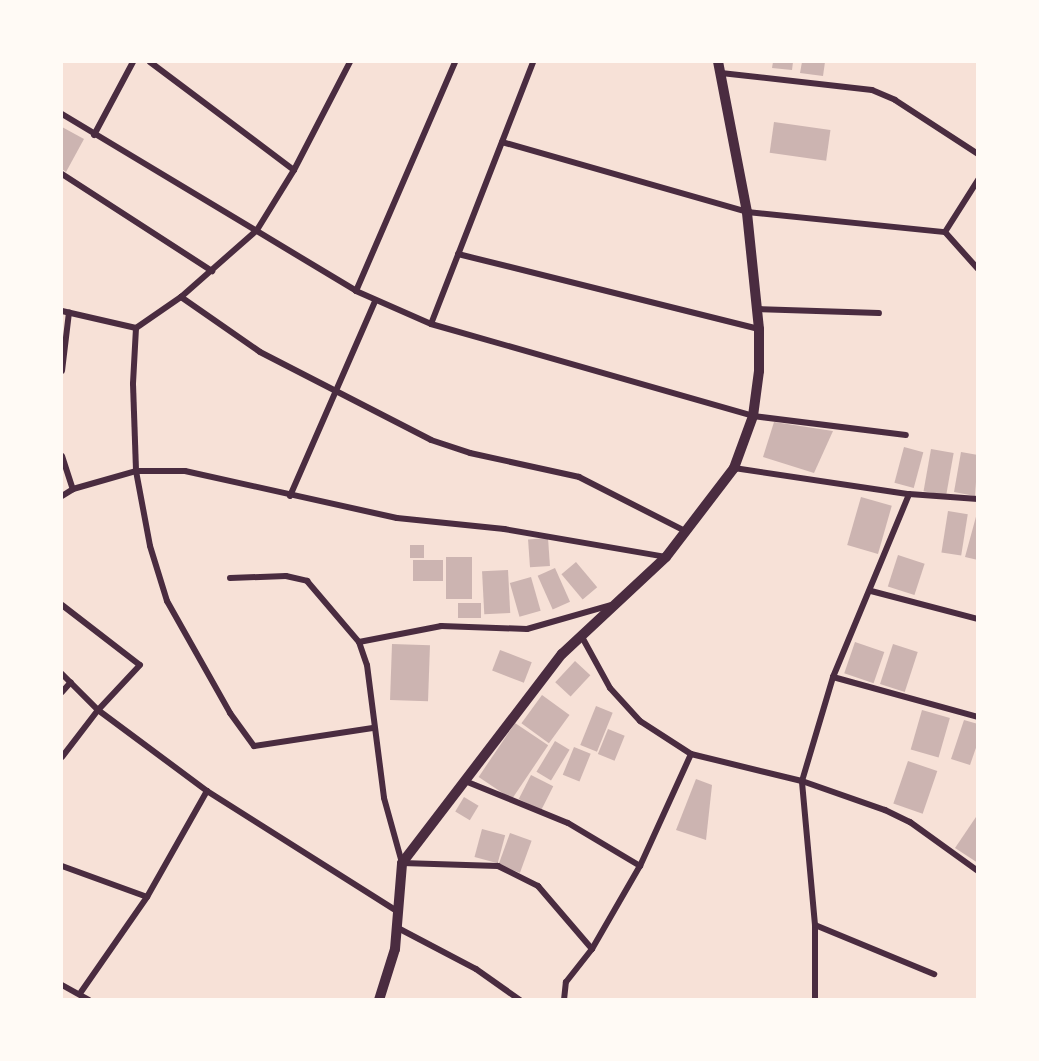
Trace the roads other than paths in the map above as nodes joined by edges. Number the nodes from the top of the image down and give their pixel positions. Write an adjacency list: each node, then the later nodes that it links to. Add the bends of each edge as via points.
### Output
1 (133, 62): 9 (street)
2 (150, 62): 12 (street)
3 (350, 62): 12 (street)
4 (455, 62): 21 (street)
5 (533, 62): 10 (street)
6 (718, 62): 7 (street)
7 (721, 73): 11 (street, via 872,90 895,100); 15 (street)
8 (62, 114): 9 (street)
9 (94, 135): 16 (street)
10 (502, 142): 15 (street); 18 (street)
11 (978, 154)
12 (294, 170): 16 (street)
13 (62, 174): 20 (street)
14 (978, 180): 17 (street)
15 (747, 212): 17 (street); 24 (street)
16 (257, 230): 20 (street); 21 (street)
17 (945, 232): 19 (street)
18 (459, 254): 28 (street); 30 (street)
19 (978, 269)
20 (212, 271): 22 (street)
21 (356, 291): 23 (street)
22 (181, 297): 29 (street); 32 (street, via 260,352)
23 (375, 302): 28 (street); 32 (street)
24 (756, 309): 27 (street); 30 (street)
25 (62, 310): 26 (street)
26 (69, 312): 29 (street); 31 (street)
27 (879, 313)
28 (431, 324): 33 (street)
29 (136, 328): 37 (street)
30 (759, 329): 33 (street)
31 (62, 371)
32 (335, 391): 41 (street); 43 (street, via 431,440 470,453 579,477)
33 (753, 416): 34 (street); 36 (street)
34 (906, 435)
35 (62, 456): 38 (street)
36 (735, 468): 39 (street); 43 (street)
37 (136, 471): 38 (street); 41 (street, via 185,471); 58 (street, via 150,546 167,601 230,713 254,746)
38 (73, 489): 40 (street)
39 (909, 494): 42 (street); 46 (street)
40 (62, 496)
41 (290, 496): 44 (street, via 397,518 504,529)
42 (978, 499)
43 (687, 532): 44 (street)
44 (666, 557): 47 (street)
45 (230, 578): 51 (street, via 285,576 307,581)
46 (871, 591): 49 (street); 53 (street)
47 (626, 599): 50 (street); 51 (street, via 584,615 527,629 441,626)
48 (62, 605): 56 (street, via 140,665)
49 (978, 619)
50 (582, 637): 59 (street, via 610,688 625,705 640,720); 61 (street, via 562,654)
51 (359, 642): 58 (street, via 367,665)
52 (62, 674): 54 (street)
53 (833, 677): 57 (street); 62 (street)
54 (71, 682): 55 (street); 56 (street)
55 (62, 692)
56 (98, 710): 60 (street); 63 (street)
57 (978, 717)
58 (374, 728): 64 (street, via 384,798)
59 (691, 754): 62 (street); 66 (street)
60 (62, 757)
61 (464, 781): 64 (street); 66 (street, via 568,823)
62 (802, 781): 67 (street, via 910,822); 70 (street)
63 (207, 791): 68 (street); 69 (street)
64 (402, 863): 69 (street); 72 (street, via 498,866 538,886)
65 (62, 866): 68 (street)
66 (640, 866): 72 (street)
67 (978, 871)
68 (147, 897): 75 (street)
69 (395, 910): 71 (street)
70 (815, 925): 73 (street); 80 (street)
71 (395, 927): 77 (street, via 395,949); 78 (street, via 476,969)
72 (592, 949): 79 (street, via 566,982)
73 (934, 974)
74 (62, 985): 75 (street)
75 (81, 992): 76 (street)
76 (89, 999)
77 (379, 999)
78 (520, 999)
79 (564, 999)
80 (815, 999)

